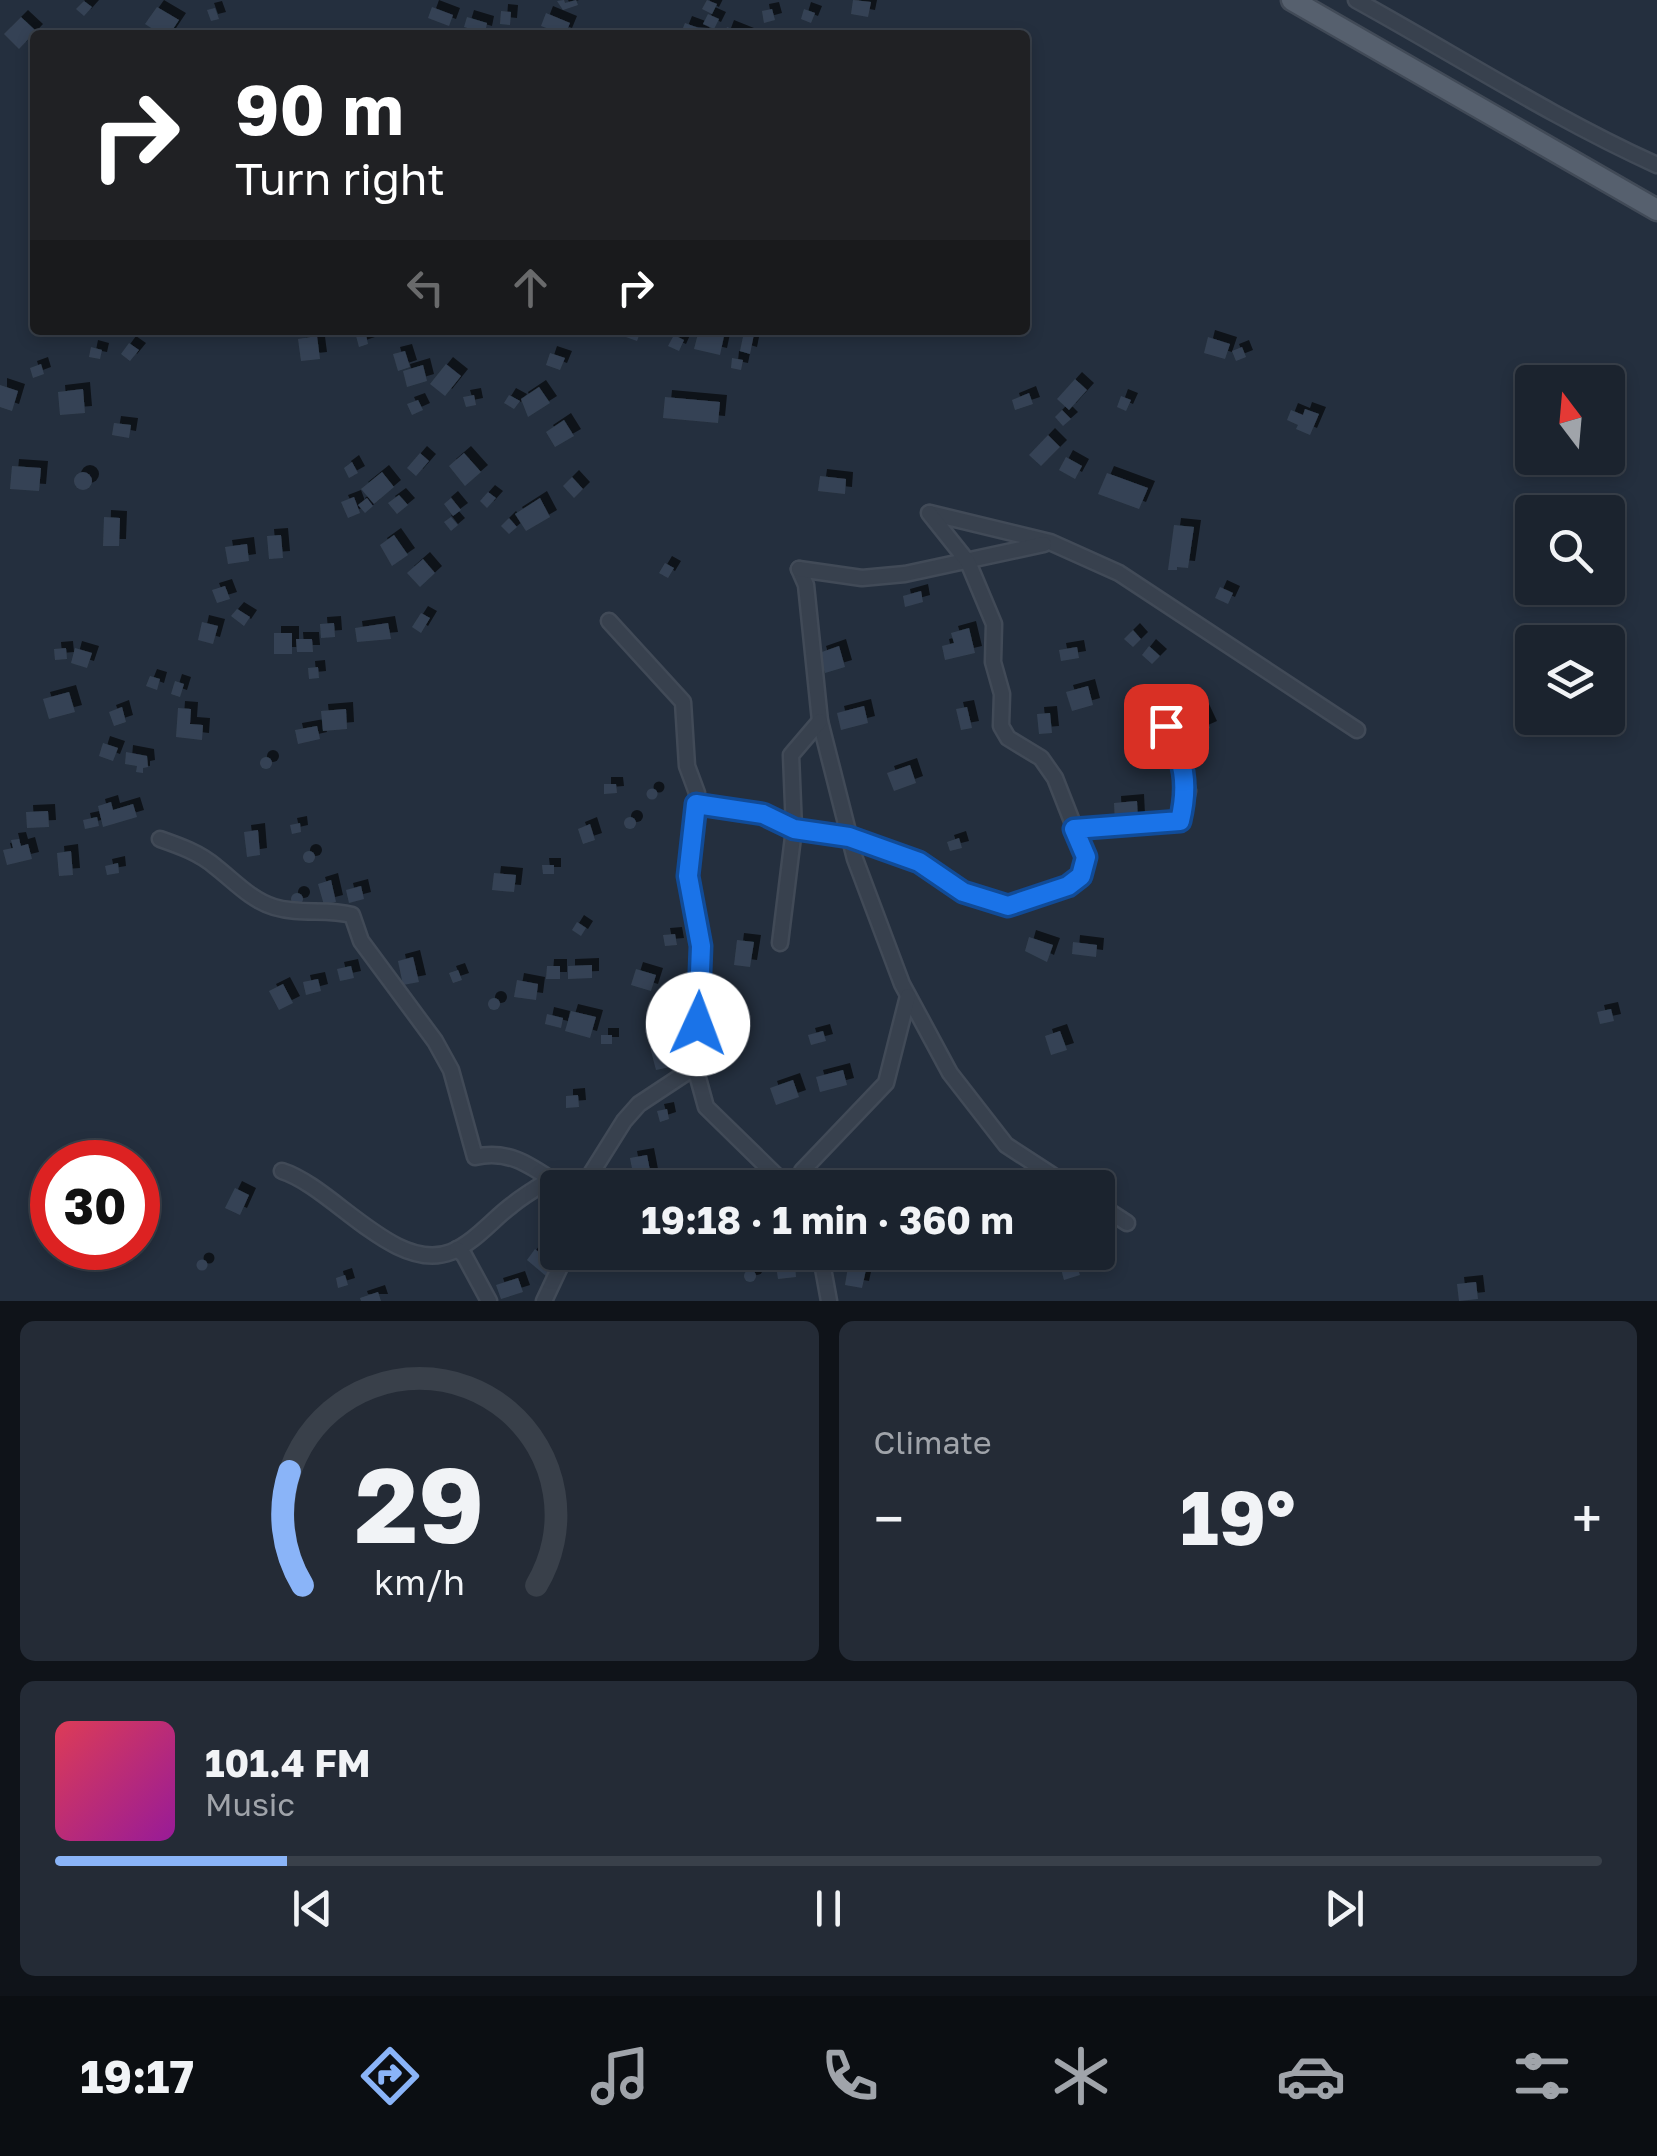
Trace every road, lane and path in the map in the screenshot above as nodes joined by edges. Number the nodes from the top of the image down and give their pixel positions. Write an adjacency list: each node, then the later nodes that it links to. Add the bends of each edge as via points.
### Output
1 (1292, 0): 4 (main road)
2 (1356, 0): 3 (street, via 1591,135)
3 (1657, 164)
4 (1657, 210)
5 (1050, 542): 6 (street); 6 (street, via 929,513); 10 (street, via 1120,573)
6 (968, 562): 9 (street, via 862,578 799,569); 13 (street, via 994,624 1001,726 1008,738 1042,758)
7 (609, 620): 11 (street, via 683,702)
8 (1153, 700): 13 (street, via 1179,752 1188,791 1180,821)
9 (820, 720): 12 (street, via 791,755); 14 (street)
10 (1357, 730)
11 (696, 804): 12 (street, via 763,814); 18 (street, via 688,876 701,946)
12 (794, 829): 14 (street); 16 (street)
13 (1074, 829): 14 (street, via 1086,857 1081,876 1008,906 963,892 919,862)
14 (849, 837): 17 (street)
15 (160, 839): 24 (street, via 198,854 273,907 352,915 361,941 451,1070 475,1157 500,1154)
16 (780, 943)
17 (908, 996): 21 (street, via 886,1083); 22 (street, via 950,1072 1006,1145)
18 (695, 1067): 19 (street, via 639,1104); 20 (street, via 706,1107)
19 (593, 1170)
20 (771, 1170)
21 (804, 1170)
22 (1044, 1170)
23 (282, 1171): 28 (street, via 416,1254)
24 (540, 1172)
25 (540, 1191): 28 (street, via 512,1204)
26 (1115, 1215): 27 (street)
27 (1127, 1223)
28 (457, 1249): 31 (street)
29 (559, 1270): 32 (street)
30 (825, 1270): 33 (street)
31 (489, 1301)
32 (544, 1301)
33 (829, 1301)

